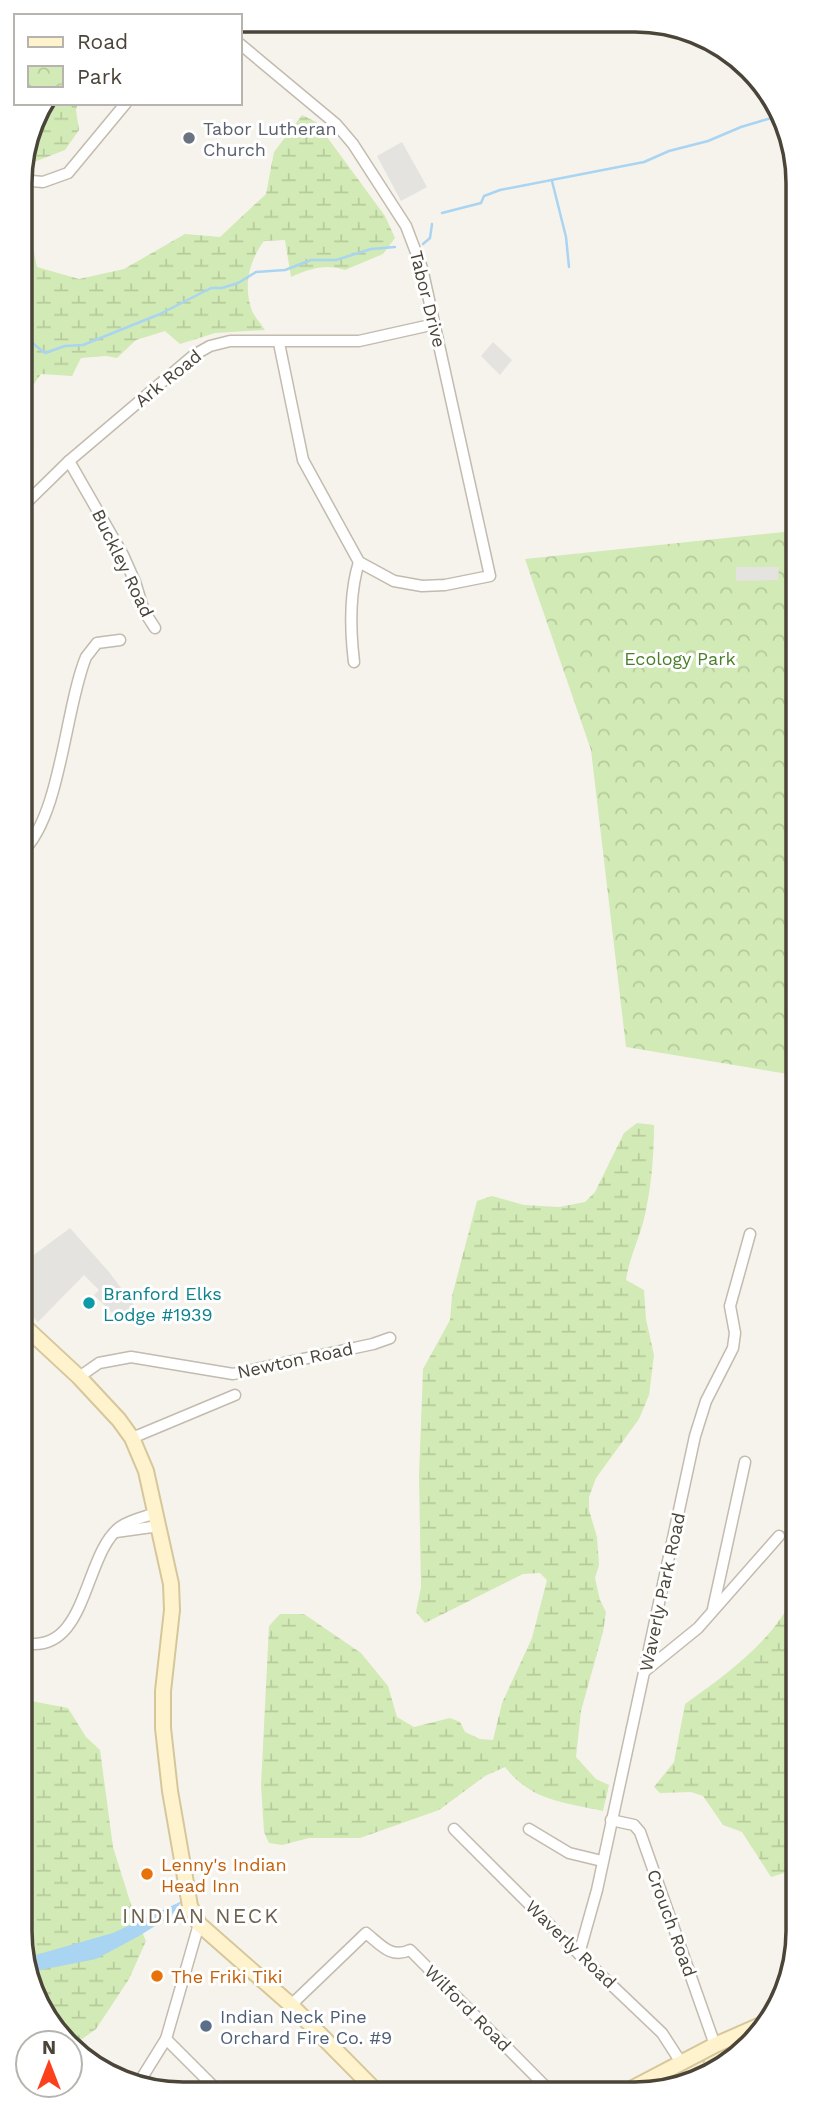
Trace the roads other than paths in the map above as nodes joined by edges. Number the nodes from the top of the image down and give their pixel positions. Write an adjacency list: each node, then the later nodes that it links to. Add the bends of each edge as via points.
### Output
1 (242, 46): 4 (street, Tabor Drive, via 336,124 371,170 419,256)
2 (124, 105): 3 (street, via 68,173)
3 (32, 181)
4 (435, 324): 5 (street, Ark Road, via 359,341); 8 (street, Tabor Drive, via 490,576 422,586 394,581)
5 (279, 343): 6 (street, Ark Road, via 230,341 205,348); 8 (street, via 303,460)
6 (69, 461): 7 (street, Ark Road); 9 (street, Buckley Road, via 123,555)
7 (32, 497)
8 (359, 562): 11 (street, via 353,581)
9 (155, 628)
10 (120, 640): 12 (street, via 97,643 86,657 47,808)
11 (354, 662)
12 (32, 839)
13 (750, 1234): 24 (street, Waverly Park Road, via 730,1306 733,1348 706,1401 695,1436)
14 (32, 1333): 16 (main road)
15 (390, 1338): 16 (street, Newton Road, via 233,1374 131,1357 99,1363)
16 (79, 1377): 18 (main road)
17 (235, 1395): 18 (street)
18 (132, 1438): 20 (main road, via 146,1471)
19 (745, 1462): 22 (street)
20 (157, 1520): 23 (street, via 132,1521 116,1532 107,1541 75,1616 56,1637); 29 (main road, via 172,1610 163,1728 188,1900)
21 (779, 1536): 22 (street)
22 (713, 1609): 24 (street, via 698,1628)
23 (32, 1644)
24 (645, 1671): 25 (street, Waverly Park Road)
25 (611, 1820): 28 (street, Waverly Park Road); 34 (street, Crouch Road, via 634,1825 640,1832)
26 (454, 1829): 30 (street, Waverly Road)
27 (529, 1829): 28 (street, via 569,1853)
28 (602, 1861): 30 (street, Waverly Park Road)
29 (199, 1924): 31 (main road); 33 (street)
30 (579, 1954): 35 (street, Waverly Road, via 662,2033)
31 (291, 2005): 39 (main road); 40 (street, Wilford Road, via 366,1933 391,1954 410,1950)
32 (747, 2031): 34 (main road)
33 (166, 2039): 36 (street); 38 (street)
34 (715, 2045): 35 (main road)
35 (681, 2064): 37 (main road)
36 (143, 2076)
37 (648, 2081)
38 (209, 2082)
39 (368, 2082)
40 (541, 2082)

